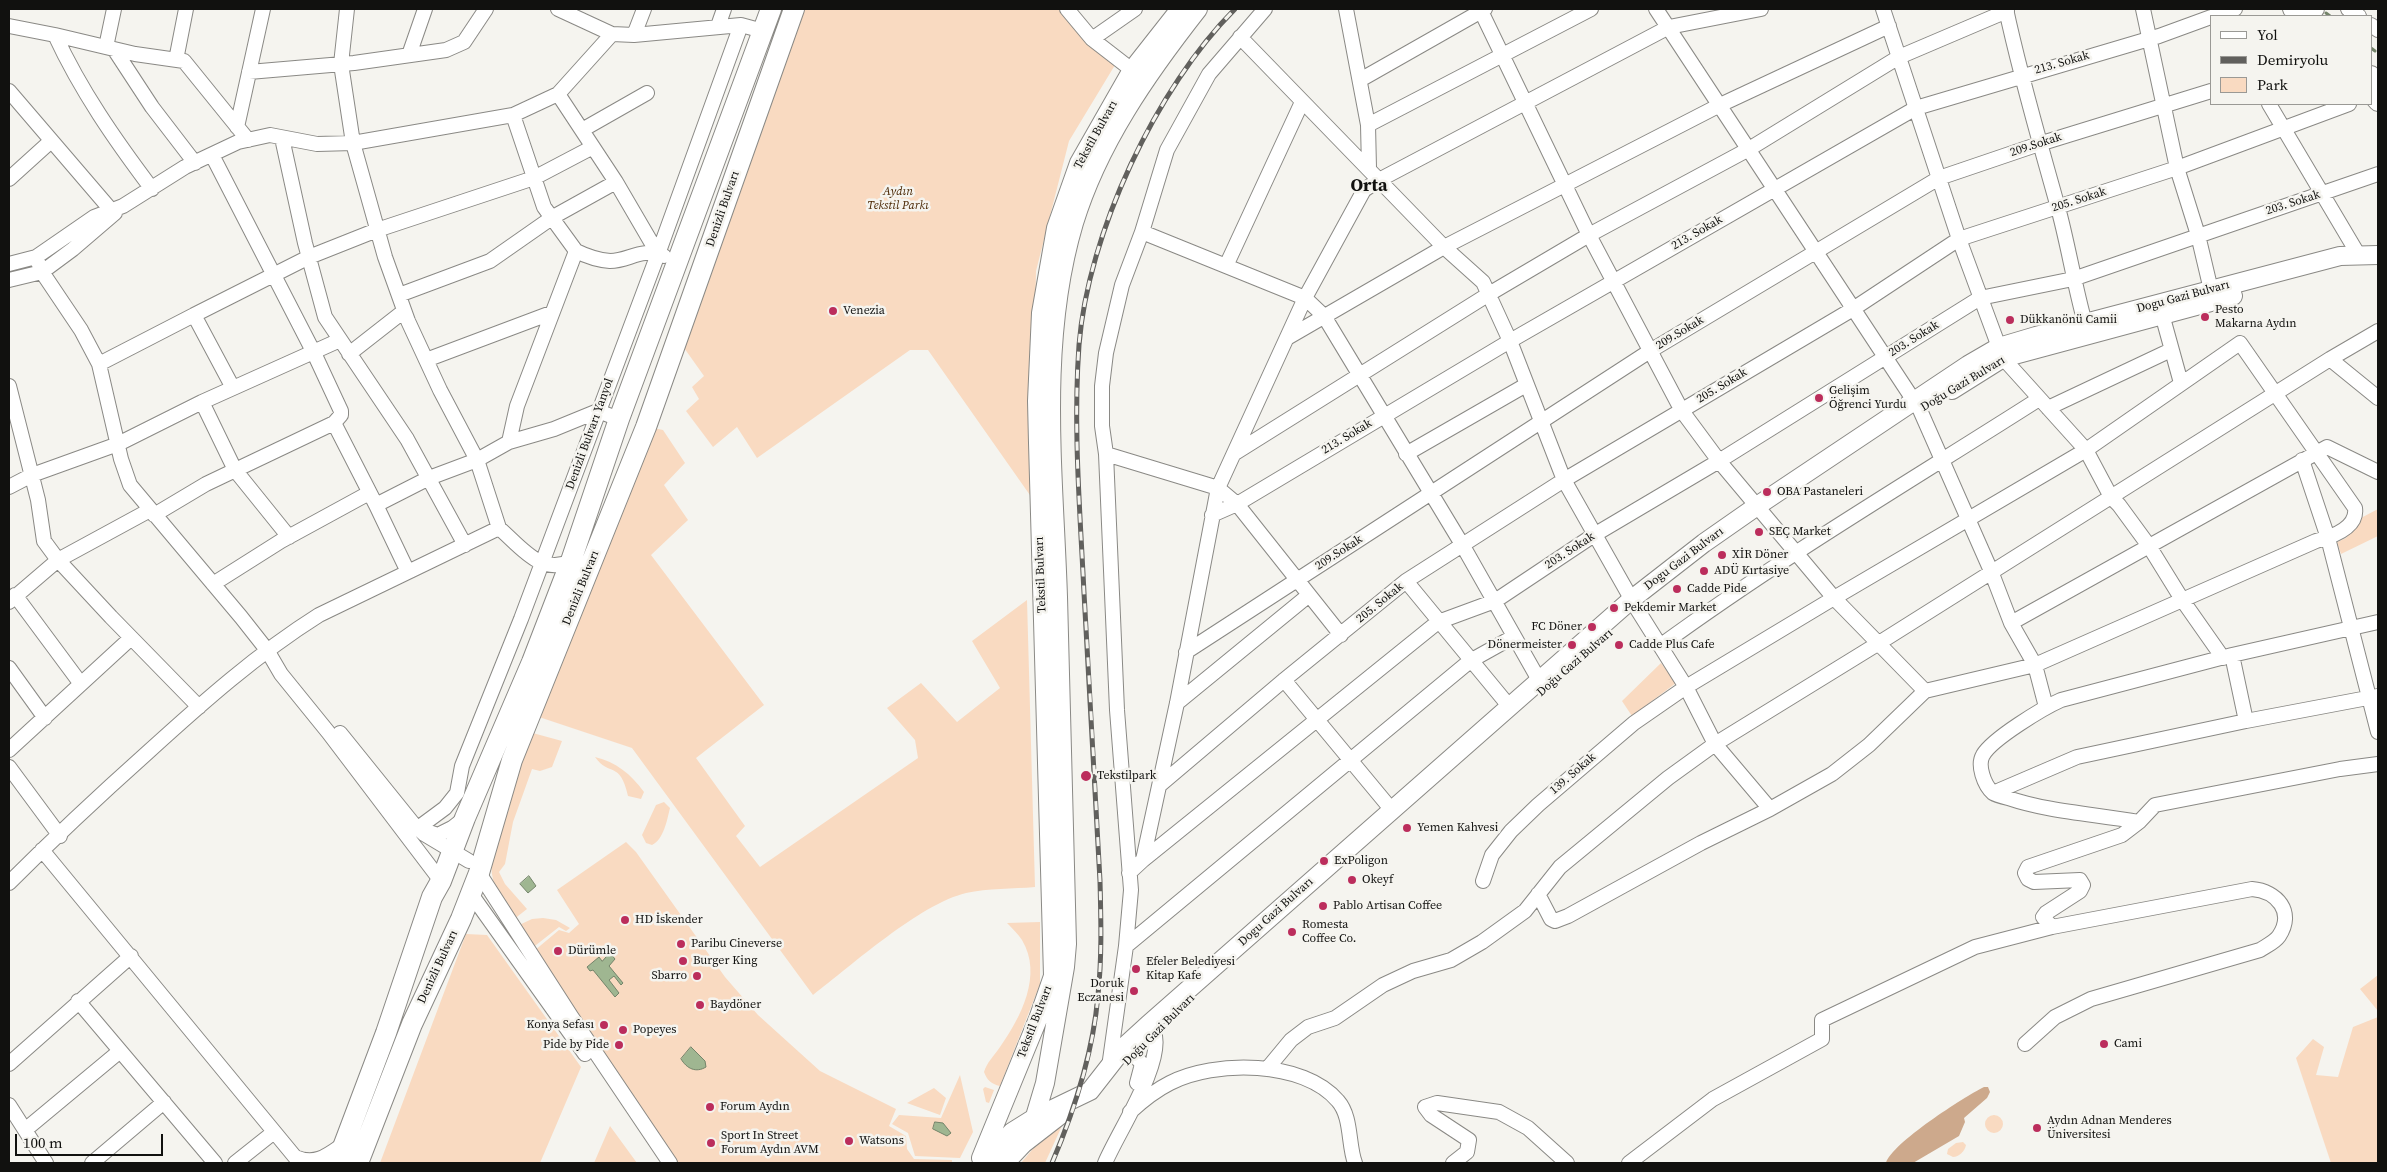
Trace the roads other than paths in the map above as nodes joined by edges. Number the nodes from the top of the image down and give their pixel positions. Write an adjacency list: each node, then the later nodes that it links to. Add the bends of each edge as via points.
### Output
1 (114, 9): 41 (street)
2 (186, 9): 45 (street)
3 (263, 9): 48 (street)
4 (347, 9): 46 (street)
5 (425, 9): 42 (street)
6 (486, 9): 42 (street, via 464,42 446,50)
7 (644, 9): 37 (street)
8 (724, 9): 31 (street)
9 (771, 9): 34 (highway, Denizli Bulvarı)
10 (794, 9): 248 (highway, Denizli Bulvarı, via 646,427 512,760)
11 (1067, 9): 40 (street)
12 (1135, 9): 40 (street)
13 (1180, 9): 47 (main road, Tekstil Bulvarı)
14 (1198, 9): 258 (main road, Tekstil Bulvarı, via 1164,52 1094,166 1074,224 1062,278 1053,345 1051,438 1067,944)
15 (1266, 9): 38 (street)
16 (1346, 9): 50 (street)
17 (1591, 9): 43 (street)
18 (1656, 9): 33 (street)
19 (1761, 9): 26 (street)
20 (1884, 9): 32 (street)
21 (2142, 9): 39 (street)
22 (2235, 9): 27 (street, 213. Sokak)
23 (567, 10): 35 (street)
24 (1482, 10): 43 (street); 50 (street)
25 (2007, 10): 44 (street); 49 (street)
26 (1719, 12): 33 (street)
27 (2214, 15)
28 (2210, 16): 39 (street, 213. Sokak)
29 (741, 25): 31 (street); 34 (street); 99 (street, Denizli Bulvarı Yanyol)
30 (9, 26): 36 (street)
31 (718, 26): 37 (street)
32 (1889, 26): 44 (street); 57 (street)
33 (1669, 27): 56 (street); 57 (street)
34 (763, 31): 104 (highway, Denizli Bulvarı)
35 (612, 34): 37 (street); 54 (street)
36 (55, 35): 41 (street); 85 (street, via 93,106)
37 (634, 35)
38 (1240, 37): 55 (street); 92 (street, via 1209,74 1168,150)
39 (2150, 38): 49 (street, 213. Sokak); 58 (street)
40 (1092, 39): 47 (street)
41 (110, 48): 45 (street); 75 (street)
42 (409, 55): 46 (street)
43 (1502, 56): 56 (street); 63 (street)
44 (1899, 57): 61 (street); 73 (street)
45 (176, 60): 64 (street, via 184,61)
46 (341, 64): 48 (street); 70 (street)
47 (1132, 70): 258 (main road, Tekstil Bulvarı, via 1079,163 1056,228 1041,313 1037,401 1053,950)
48 (249, 72): 64 (street)
49 (2021, 76): 61 (street, 213. Sokak); 71 (street)
50 (1360, 80): 63 (street)
51 (9, 91): 69 (street)
52 (2210, 91): 58 (street, 209.Sokak)
53 (647, 93): 66 (street)
54 (558, 94): 62 (street); 66 (street)
55 (1302, 102): 76 (street); 107 (street)
56 (1525, 102): 82 (street); 84 (street)
57 (1720, 105): 73 (street); 84 (street)
58 (2165, 105): 71 (street, 209.Sokak); 77 (street)
59 (2270, 105): 65 (street)
60 (2346, 105): 65 (street, 205. Sokak)
61 (1916, 108): 81 (street); 86 (street, 213. Sokak)
62 (513, 115): 70 (street); 80 (street)
63 (1368, 125): 76 (street)
64 (237, 127): 68 (street)
65 (2284, 128): 77 (street, 205. Sokak); 87 (street)
66 (582, 130): 72 (street)
67 (282, 138): 68 (street, via 270,135); 70 (street, via 317,144); 103 (street)
68 (248, 140): 74 (street)
69 (52, 141): 78 (street); 89 (street)
70 (353, 143): 91 (street)
71 (2039, 144): 81 (street, 209.Sokak); 88 (street)
72 (593, 148): 80 (street); 83 (street)
73 (1749, 149): 86 (street); 93 (street)
74 (212, 155): 75 (street); 109 (street)
75 (195, 163): 85 (street)
76 (1369, 168): 82 (street)
77 (2177, 168): 88 (street, 205. Sokak); 94 (street)
78 (11, 172)
79 (2378, 174): 87 (street, 203. Sokak)
80 (534, 178): 90 (street, via 544,207); 91 (street)
81 (1939, 178): 95 (street); 98 (street, 209.Sokak)
82 (1379, 180): 96 (street); 116 (street, via 1364,190)
83 (616, 182): 90 (street); 99 (street)
84 (1565, 185): 93 (street); 96 (street)
85 (152, 189): 89 (street)
86 (1775, 189): 98 (street); 112 (street, 213. Sokak)
87 (2324, 193): 94 (street, 203. Sokak); 100 (street)
88 (2058, 206): 95 (street, 205. Sokak); 110 (street)
89 (117, 208): 102 (street, via 94,217); 108 (street, via 73,249)
90 (553, 218): 97 (street); 115 (street, via 490,260)
91 (378, 230): 103 (street); 115 (street)
92 (1142, 232): 107 (street); 159 (street, via 1122,284 1106,353 1102,386)
93 (1589, 235): 112 (street); 114 (street)
94 (2198, 235): 110 (street, 203. Sokak); 113 (street)
95 (1959, 239): 117 (street); 118 (street, 205. Sokak)
96 (1444, 246): 114 (street, via 1483,282); 123 (street)
97 (576, 251): 99 (street, via 611,261 646,252); 121 (street)
98 (1816, 251): 118 (street); 130 (street, 209.Sokak)
99 (658, 254): 104 (street); 148 (street, Denizli Bulvarı Yanyol)
100 (2358, 254): 101 (main road, Dogu Gazi Bulvarı); 113 (main road, Dogu Gazi Bulvarı)
101 (2378, 255)
102 (36, 257): 105 (street); 108 (street)
103 (309, 257): 109 (street); 127 (street, via 325,317)
104 (677, 260): 151 (highway, Denizli Bulvarı)
105 (9, 264)
106 (2378, 265): 119 (main road, Doğu Gazi Bulvarı, via 2342,267)
107 (1226, 266): 116 (street)
108 (42, 272): 111 (street); 137 (street, via 81,330)
109 (272, 274): 122 (street); 132 (street)
110 (2072, 279): 117 (street, 203. Sokak); 124 (street)
111 (9, 280)
112 (1612, 282): 128 (street, 213. Sokak); 130 (street)
113 (2211, 290): 119 (main road, Dogu Gazi Bulvarı)
114 (1489, 294): 128 (street); 138 (street)
115 (398, 295): 120 (street)
116 (1305, 298): 123 (street); 126 (street)
117 (1980, 298): 131 (street); 134 (street, 203. Sokak)
118 (1853, 308): 134 (street); 149 (street, 205. Sokak)
119 (2161, 310): 124 (main road, Dogu Gazi Bulvarı); 129 (street); 131 (main road, Doğu Gazi Bulvarı)
120 (404, 311): 133 (street); 136 (street)
121 (551, 313): 136 (street); 154 (street, via 517,406)
122 (194, 315): 137 (street); 142 (street)
123 (1324, 316): 126 (street); 138 (street)
124 (2085, 323): 131 (main road, Dogu Gazi Bulvarı)
125 (2378, 331): 135 (street)
126 (1287, 338): 158 (street)
127 (340, 340): 132 (street); 133 (street)
128 (1510, 340): 140 (street); 150 (street, 213. Sokak)
129 (2171, 350): 139 (street); 146 (street)
130 (1650, 351): 149 (street); 152 (street, 209.Sokak)
131 (2001, 352): 146 (street); 147 (main road, Doğu Gazi Bulvarı)
132 (314, 353): 142 (street); 153 (street, via 341,411)
133 (349, 354): 169 (street, via 407,439)
134 (1886, 356): 147 (street); 163 (street, 203. Sokak)
135 (2330, 359): 143 (street); 144 (street)
136 (426, 360): 161 (street)
137 (99, 364): 155 (street)
138 (1359, 375): 150 (street); 158 (street)
139 (2181, 383): 143 (street, 139. Sokak, via 2240,342); 156 (street, 139. Sokak)
140 (1526, 385): 152 (street); 160 (street)
141 (9, 386): 168 (street)
142 (233, 388): 145 (street)
143 (2275, 394): 157 (street); 175 (street)
144 (2378, 398)
145 (202, 402): 155 (street); 165 (street)
146 (2043, 404): 156 (street); 164 (street)
147 (1917, 406): 164 (street); 178 (main road, Doğu Gazi Bulvarı)
148 (598, 411): 151 (street); 154 (street, via 554,429); 192 (street, Denizli Bulvarı Yanyol)
149 (1682, 411): 163 (street); 170 (street, 205. Sokak)
150 (1383, 415): 160 (street); 176 (street, 213. Sokak)
151 (619, 419): 191 (highway, Denizli Bulvarı)
152 (1540, 421): 170 (street); 174 (street, 209.Sokak)
153 (334, 423): 165 (street); 173 (street)
154 (509, 442): 161 (street)
155 (118, 444): 168 (street); 179 (street, via 130,485)
156 (2086, 450): 175 (street); 181 (street, 139. Sokak)
157 (2316, 452): 162 (street); 167 (street, via 2327,447); 185 (street, via 2355,512 2352,521 2338,534)
158 (1235, 453): 172 (street)
159 (1106, 454): 172 (street); 249 (street, via 1117,710)
160 (1406, 454): 174 (street)
161 (477, 460): 169 (street); 182 (street)
162 (2302, 460): 185 (street); 188 (street)
163 (1719, 461): 178 (street); 183 (street, 203. Sokak)
164 (1943, 461): 181 (street); 189 (street)
165 (235, 470): 179 (street); 184 (street)
166 (9, 471): 171 (street)
167 (2378, 472)
168 (32, 476): 171 (street); 190 (street, via 44,541)
169 (429, 478): 177 (street); 186 (street)
170 (1564, 480): 183 (street); 187 (street, 205. Sokak)
171 (13, 485)
172 (1218, 488): 176 (street); 180 (street)
173 (369, 492): 177 (street); 184 (street)
174 (1431, 493): 187 (street); 195 (street, 209.Sokak)
175 (2111, 497): 188 (street); 194 (street)
176 (1237, 504): 180 (street, 213. Sokak); 195 (street)
177 (376, 505): 193 (street)
178 (1760, 509): 189 (street); 203 (main road, Doğu Gazi Bulvarı)
179 (152, 512): 190 (street); 197 (street)
180 (1212, 515): 214 (street)
181 (1968, 519): 194 (street); 199 (street, 139. Sokak)
182 (499, 528): 186 (street); 192 (street)
183 (1594, 535): 201 (street, 203. Sokak); 203 (street)
184 (289, 537): 197 (street)
185 (2328, 538): 202 (street); 207 (street)
186 (465, 544): 193 (street)
187 (1463, 546): 196 (street, 205. Sokak); 201 (street)
188 (2149, 546): 202 (street); 206 (street)
189 (1796, 553): 199 (street); 212 (street, via 1702,614)
190 (58, 560): 200 (street); 210 (street)
191 (571, 561): 192 (street, via 560,567); 242 (highway, Denizli Bulvarı)
192 (541, 564): 244 (street, Denizli Bulvarı Yanyol, via 462,766 457,793 445,808)
193 (408, 572): 213 (street, via 319,615)
194 (1991, 572): 206 (street); 211 (street)
195 (1298, 579): 198 (street); 214 (street, 209.Sokak)
196 (1406, 581): 204 (street); 208 (street, 205. Sokak)
197 (213, 584): 213 (street)
198 (1309, 595): 208 (street); 225 (street)
199 (1834, 598): 211 (street); 222 (street, 139. Sokak)
200 (12, 599): 221 (street)
201 (1495, 600): 204 (street, 203. Sokak); 209 (street)
202 (2183, 601): 215 (street); 217 (street)
203 (1635, 604): 212 (street); 220 (main road, Dogu Gazi Bulvarı); 226 (main road, Doğu Gazi Bulvarı)
204 (1438, 622): 216 (street); 230 (street, 203. Sokak)
205 (2378, 622): 207 (street)
206 (2011, 623): 217 (street)
207 (2352, 628): 215 (street); 224 (street)
208 (1340, 634): 219 (street, 205. Sokak)
209 (1513, 637): 216 (street); 220 (street)
210 (131, 638): 221 (street); 227 (street)
211 (1879, 643): 223 (street); 233 (street)
212 (1660, 646): 222 (street)
213 (267, 650): 227 (street); 244 (street, via 289,669); 248 (street, via 281,674 328,732)
214 (1186, 652): 225 (street)
215 (2227, 656): 228 (street, via 2060,700); 231 (street)
216 (1470, 661): 226 (street); 235 (street)
217 (2035, 665): 223 (street); 228 (street)
218 (9, 668): 229 (street)
219 (1284, 680): 230 (street); 238 (street, 205. Sokak)
220 (1539, 680): 226 (main road, Dogu Gazi Bulvarı)
221 (81, 684): 229 (street)
222 (1686, 688): 233 (street); 250 (street, 139. Sokak, via 1634,722 1526,816 1492,855)
223 (1924, 691): 240 (street, via 1869,745 1832,774)
224 (2373, 697): 231 (street); 232 (street)
225 (1176, 703): 238 (street)
226 (1514, 706): 241 (main road, Doğu Gazi Bulvarı)
227 (199, 707): 245 (street)
228 (2046, 707): 239 (street, via 1983,755 1980,764)
229 (45, 718): 234 (street)
230 (1318, 718): 235 (street); 247 (street, 203. Sokak)
231 (2246, 721): 239 (street, via 2077,758)
232 (2378, 732)
233 (1716, 744): 240 (street); 253 (street, via 1668,778 1560,867)
234 (9, 750)
235 (1351, 758): 241 (street); 255 (street)
236 (2378, 764): 243 (street, via 2155,805)
237 (9, 767): 245 (street)
238 (1160, 785): 247 (street)
239 (1993, 793): 243 (street, via 2018,802)
240 (1770, 809): 253 (street, via 1555,922)
241 (1395, 813): 259 (main road, Doğu Gazi Bulvarı); 261 (main road, Dogu Gazi Bulvarı)
242 (465, 818): 244 (street, via 438,835); 248 (highway, Denizli Bulvarı)
243 (2139, 822): 254 (street, via 2122,835 2028,867 2025,873 2034,882 2080,880 2083,885 2080,891 2043,917)
244 (418, 828): 248 (street)
245 (60, 836): 246 (street)
246 (42, 850): 251 (street); 256 (street)
247 (1143, 860): 249 (street, 203. Sokak)
248 (458, 866): 252 (highway, Denizli Bulvarı); 252 (highway, via 444,889 454,896); 268 (street); 275 (highway, Denizli Bulvarı, via 432,897)
249 (1129, 873): 255 (street, via 1131,890)
250 (1483, 881)
251 (9, 884)
252 (471, 894): 268 (street); 282 (highway, Denizli Bulvarı, via 412,1024)
253 (1538, 894): 264 (street, via 1525,911 1451,960 1383,985 1335,1018 1308,1027 1291,1040)
254 (2052, 927): 260 (street, via 2252,888 2267,890 2279,900 2285,913 2284,927 2278,938 2260,950 2091,999 2055,1017); 293 (street, via 1975,946 1822,1020 1822,1039 1712,1099)
255 (1126, 946): 265 (street)
256 (131, 956): 257 (street); 274 (street)
257 (78, 1001): 262 (street); 263 (street)
258 (1047, 1022): 266 (main road, Tekstil Bulvarı); 285 (main road, Tekstil Bulvarı)
259 (1154, 1032): 261 (main road, Doğu Gazi Bulvarı); 271 (street, via 1158,1041 1156,1056)
260 (2025, 1044)
261 (1130, 1049): 265 (main road, Dogu Gazi Bulvarı); 276 (main road, Doğu Gazi Bulvarı, via 1097,1097 1087,1105 1057,1116); 288 (street, via 1142,1064 1140,1076)
262 (120, 1051): 267 (street); 273 (street)
263 (9, 1064)
264 (1267, 1069): 271 (street, via 1242,1066 1212,1070 1171,1082 1150,1094); 290 (street, via 1318,1083 1339,1102)
265 (1108, 1070): 270 (main road, Dogu Gazi Bulvarı, via 1090,1091)
266 (1045, 1082): 270 (main road, via 1049,1096); 272 (main road, Tekstil Bulvarı)
267 (164, 1102): 278 (street); 279 (street)
268 (624, 1102): 283 (street); 284 (street)
269 (9, 1105): 273 (street)
270 (1061, 1105): 272 (main road, Dogu Gazi Bulvarı)
271 (1130, 1112): 289 (street)
272 (1036, 1117): 276 (main road, Tekstil Bulvarı); 286 (main road, Dogu Gazi Bulvarı, via 1012,1132)
273 (25, 1130): 277 (street)
274 (274, 1132): 275 (street, via 295,1157 310,1161 321,1160); 280 (street)
275 (345, 1143): 281 (highway, Denizli Bulvarı)
276 (1023, 1144): 287 (main road)
277 (46, 1163)
278 (92, 1163)
279 (215, 1163)
280 (235, 1163)
281 (337, 1163)
282 (358, 1163)
283 (659, 1163)
284 (670, 1163)
285 (979, 1163)
286 (983, 1163)
287 (1005, 1163)
288 (1097, 1163)
289 (1105, 1163)
290 (1355, 1163)
291 (1453, 1163): 292 (street, via 1467,1152 1469,1140 1431,1115 1425,1107 1437,1103 1500,1112 1528,1128)
292 (1567, 1163)
293 (1628, 1163)

